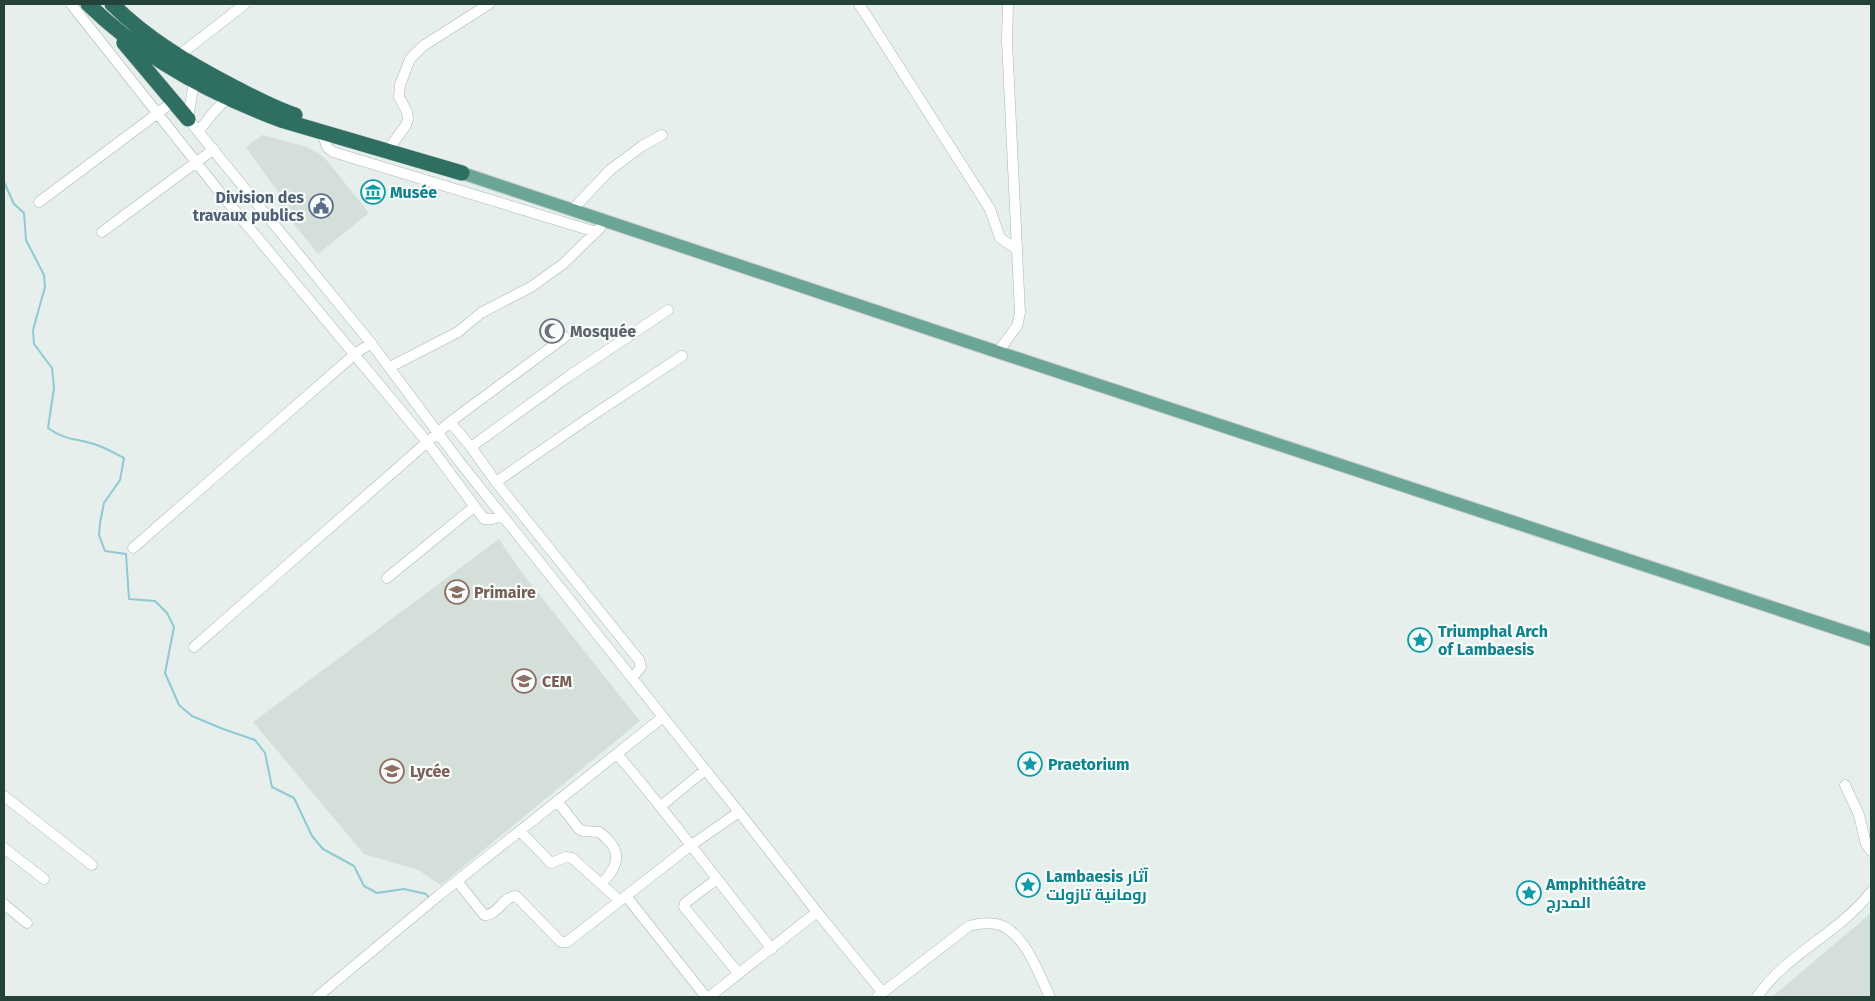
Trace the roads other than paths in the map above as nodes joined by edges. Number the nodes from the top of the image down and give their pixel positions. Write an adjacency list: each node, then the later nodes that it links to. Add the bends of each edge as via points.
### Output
1 (71, 4): 13 (street)
2 (88, 4): 8 (highway)
3 (112, 4): 9 (highway, via 128,21)
4 (245, 4): 9 (street)
5 (489, 4): 18 (street, via 423,46 410,59 399,97 408,119)
6 (859, 4): 27 (street, via 990,209 1000,238)
7 (1008, 4): 27 (street)
8 (102, 17): 10 (highway, via 137,46); 12 (highway)
9 (178, 56): 10 (highway)
10 (195, 74): 11 (highway); 14 (street)
11 (232, 93): 15 (street); 16 (highway, via 281,120); 18 (highway)
12 (174, 101): 13 (street); 14 (highway)
13 (158, 112): 20 (street); 22 (street)
14 (188, 119): 15 (street)
15 (200, 131): 19 (street)
16 (322, 132): 21 (highway); 26 (street, via 330,150 342,156)
17 (662, 135): 23 (street, via 610,170)
18 (390, 148): 21 (highway)
19 (214, 149): 20 (street); 30 (street)
20 (197, 162): 25 (street); 32 (street)
21 (462, 173): 23 (main road)
22 (39, 202)
23 (572, 210): 24 (main road)
24 (607, 221): 26 (street); 31 (main road)
25 (102, 232)
26 (596, 232): 34 (street, via 563,264 531,287 480,313 458,332)
27 (1017, 249): 31 (street, via 1019,320)
28 (668, 310): 38 (street)
29 (565, 337): 35 (street)
30 (371, 343): 32 (street); 34 (street)
31 (998, 352): 44 (main road)
32 (355, 354): 37 (street); 42 (street)
33 (682, 356): 39 (street)
34 (390, 367): 36 (street)
35 (450, 422): 36 (street); 38 (street)
36 (438, 432): 37 (street); 41 (street)
37 (426, 442): 40 (street); 45 (street)
38 (471, 447): 39 (street)
39 (496, 482): 46 (street, via 639,660 641,667)
40 (474, 507): 41 (street, via 484,519); 43 (street)
41 (502, 515): 46 (street)
42 (133, 548)
43 (386, 578)
44 (1871, 640)
45 (194, 647)
46 (632, 678): 47 (street)
47 (663, 717): 48 (street); 49 (street)
48 (617, 754): 52 (street); 53 (street)
49 (705, 770): 53 (street); 54 (street)
50 (1845, 785): 58 (street)
51 (4, 796): 59 (street)
52 (557, 802): 55 (street); 63 (street, via 579,829 599,832 616,851 614,869)
53 (661, 806): 56 (street)
54 (739, 812): 56 (street); 67 (street)
55 (520, 831): 62 (street); 63 (street, via 549,862 572,858)
56 (690, 846): 61 (street); 65 (street)
57 (4, 848): 60 (street)
58 (1871, 851)
59 (92, 865)
60 (44, 879)
61 (716, 879): 69 (street); 70 (street, via 684,907)
62 (456, 881): 65 (street, via 484,915 490,915 511,896 516,896 564,943); 72 (street)
63 (602, 883): 65 (street)
64 (1871, 892): 75 (street, via 1832,930 1772,978)
65 (623, 899): 73 (street)
66 (4, 904): 68 (street)
67 (817, 912): 69 (street); 71 (street)
68 (27, 923)
69 (772, 948): 70 (street)
70 (739, 974): 73 (street)
71 (880, 995): 74 (street, via 969,926 984,923 998,924 1022,942)
72 (317, 997)
73 (708, 997)
74 (1050, 997)
75 (1757, 997)

